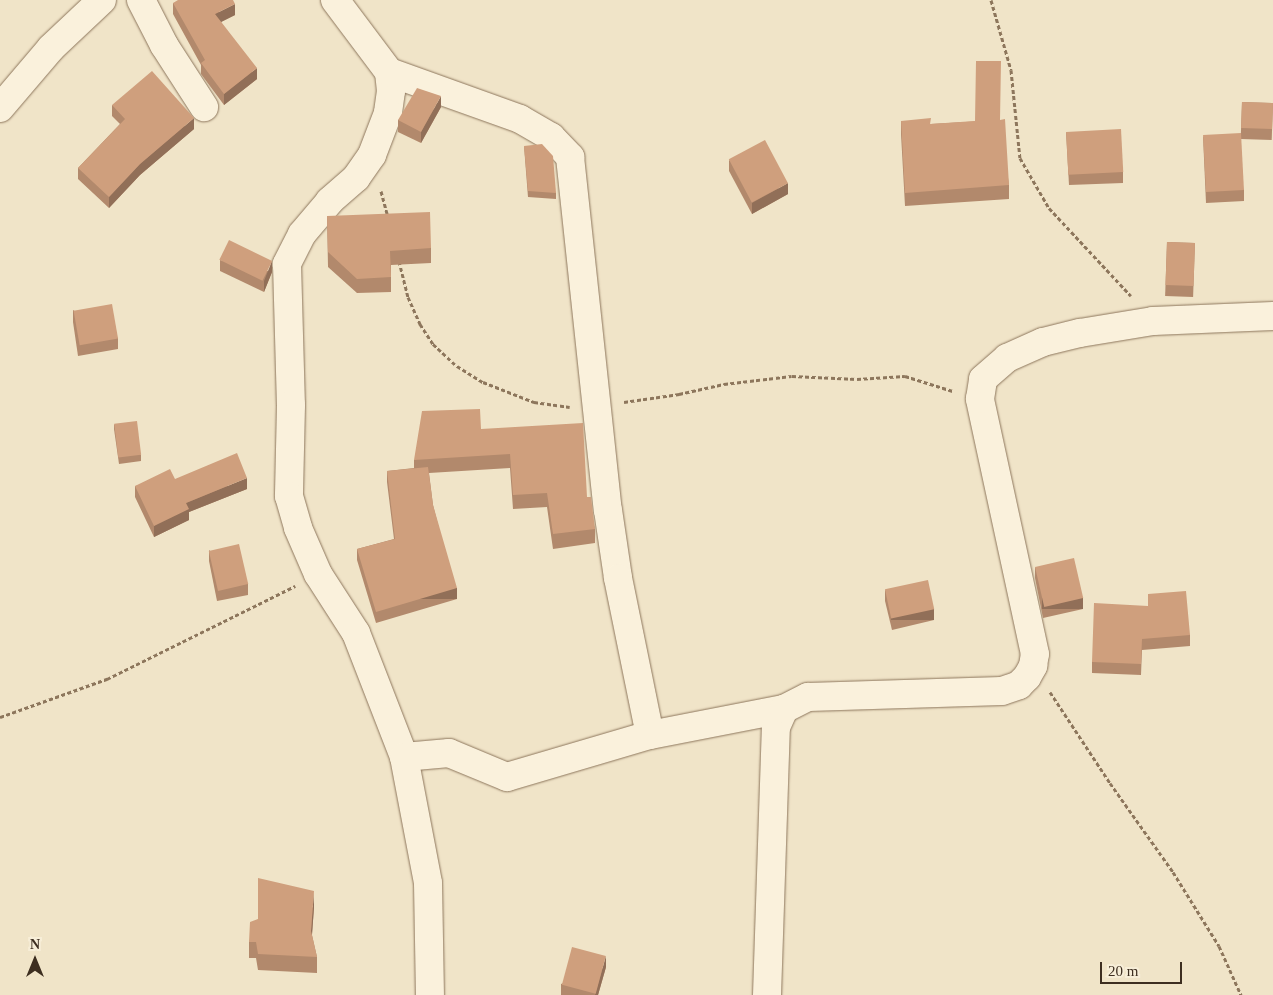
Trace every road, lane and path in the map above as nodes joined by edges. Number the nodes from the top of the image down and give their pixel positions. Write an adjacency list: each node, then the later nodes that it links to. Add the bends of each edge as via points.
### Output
1 (102, 0): 7 (street, via 51,48)
2 (141, 0): 6 (street, via 164,45)
3 (335, 0): 5 (street)
4 (991, 0): 12 (path, via 1012,70 1020,158 1049,208)
5 (389, 72): 8 (street, via 392,91 388,113); 14 (street, via 520,119 551,137 570,157)
6 (204, 107)
7 (0, 108)
8 (372, 155): 9 (path); 15 (street, via 356,178 330,201 302,234 287,264 291,405 289,496 298,528)
9 (389, 221)
10 (398, 259): 14 (path, via 408,297 420,324 433,344 458,366 483,382 534,402)
11 (1273, 316): 12 (street)
12 (1153, 321): 13 (street, via 1043,342 1007,358 989,372 980,388)
13 (980, 399): 14 (path, via 905,376 857,379 792,376 724,384 620,403); 16 (street, via 1035,654)
14 (598, 411): 19 (street, via 618,578)
15 (318, 574): 18 (path, via 107,679); 20 (street, via 356,633)
16 (1034, 666): 17 (street, via 1019,685 1002,691 808,697); 23 (path, via 1220,946)
17 (784, 709): 19 (street); 22 (street, via 776,727)
18 (0, 717)
19 (650, 735): 20 (street, via 507,777 449,753)
20 (404, 757): 21 (street, via 428,883)
21 (430, 995)
22 (767, 995)
23 (1241, 995)

